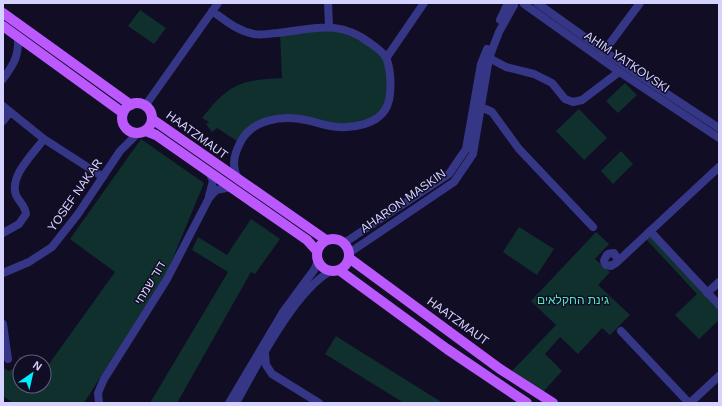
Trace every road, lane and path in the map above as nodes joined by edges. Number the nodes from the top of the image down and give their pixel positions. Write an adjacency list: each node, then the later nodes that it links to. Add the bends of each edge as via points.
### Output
1 (218, 3): 8 (street)
2 (328, 3): 11 (street)
3 (424, 3): 14 (street)
4 (524, 3): 7 (street); 16 (street, AHIM YATKOVSKI)
5 (536, 3): 13 (street, AHIM YATKOVSKI)
6 (640, 3): 13 (street)
7 (511, 4): 15 (street, AHARON MASKIN); 40 (street, AHARON MASKIN, via 493,32 481,64 466,149 448,174)
8 (212, 11): 11 (street, via 238,30 256,35); 21 (street)
9 (3, 13): 19 (main road)
10 (3, 26): 12 (main road)
11 (329, 26): 14 (street, via 350,30)
12 (18, 37): 18 (street, via 17,57); 24 (main road)
13 (605, 51): 16 (street); 27 (street, AHIM YATKOVSKI)
14 (386, 57): 34 (street, via 391,80 390,94 384,111 371,121 355,127 338,127 283,118 262,122 243,137 233,159)
15 (489, 58): 17 (street, via 506,67 534,74 552,83 565,99 573,102 582,100); 22 (street, AHARON MASKIN)
16 (599, 58): 17 (street, AHIM YATKOVSKI)
17 (619, 72): 29 (street, AHIM YATKOVSKI)
18 (3, 79)
19 (131, 105): 21 (main road); 24 (main road)
20 (3, 106): 23 (street)
21 (145, 106): 25 (main road, via 151,112)
22 (481, 107): 36 (street, via 492,112 518,148); 42 (street, AHARON MASKIN, via 473,154 454,182)
23 (9, 113): 26 (street); 30 (street)
24 (123, 113): 28 (main road, via 126,129)
25 (152, 119): 28 (main road, via 152,124); 34 (main road, HAATZMAUT)
26 (3, 121)
27 (719, 128)
28 (142, 132): 32 (main road, HAATZMAUT, via 156,135); 33 (street, YOSEF NAKAR, via 120,151)
29 (719, 138)
30 (44, 139): 33 (street); 38 (street, via 18,174 14,185 16,196 25,206 26,214 19,224)
31 (719, 167): 37 (street)
32 (209, 171): 34 (main road, HAATZMAUT); 35 (street, דוד שמחי, via 213,181)
33 (103, 177): 45 (street, YOSEF NAKAR, via 52,247 29,262)
34 (235, 184): 35 (street, דוד שמחי, via 216,190); 39 (main road, HAATZMAUT); 41 (main road, HAATZMAUT, via 307,240)
35 (206, 202): 53 (street, דוד שמחי, via 167,279)
36 (593, 227)
37 (650, 232): 43 (street); 47 (street)
38 (3, 233)
39 (326, 240): 40 (main road, via 335,239); 41 (main road)
40 (344, 243): 42 (main road)
41 (317, 256): 44 (main road, via 324,268); 59 (street, via 314,270 283,312)
42 (349, 256): 44 (main road, via 344,267); 63 (main road, HAATZMAUT, via 500,368)
43 (618, 260)
44 (335, 270): 51 (street, via 319,278 308,288); 62 (main road)
45 (3, 272)
46 (719, 282): 47 (street)
47 (707, 293): 48 (street)
48 (719, 305)
49 (3, 324): 52 (street)
50 (621, 331): 64 (street)
51 (265, 354): 54 (street, via 266,365); 56 (street)
52 (8, 359)
53 (108, 372): 57 (street, דוד שמחי, via 96,388); 58 (street, דוד שמחי, via 99,390)
54 (272, 374): 56 (street, via 260,373); 61 (street)
55 (719, 376): 64 (street)
56 (250, 378): 60 (street)
57 (93, 403)
58 (99, 403)
59 (229, 403)
60 (236, 403)
61 (319, 403)
62 (527, 403)
63 (553, 403)
64 (689, 403)

